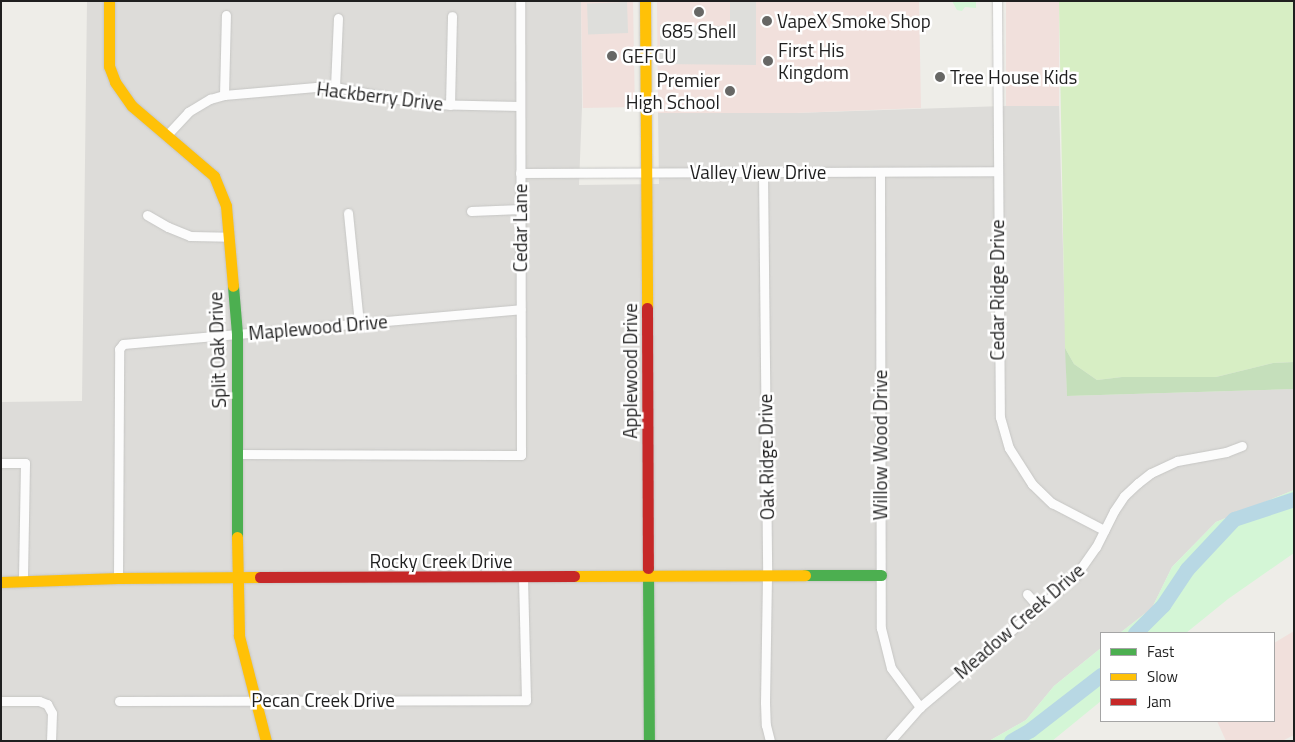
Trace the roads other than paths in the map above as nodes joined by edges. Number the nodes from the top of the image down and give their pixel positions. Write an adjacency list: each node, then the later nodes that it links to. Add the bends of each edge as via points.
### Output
1 (110, 1): 12 (street, Split Oak Drive, via 109,66 115,82 132,106)
2 (520, 1): 11 (street, Cedar Lane)
3 (645, 1): 17 (street, Applewood Drive)
4 (997, 1): 13 (street, Cedar Ridge Drive)
5 (226, 15): 9 (street)
6 (452, 16): 10 (street)
7 (338, 18): 8 (street)
8 (335, 87): 9 (street, Hackberry Drive); 10 (street, Hackberry Drive, via 399,100)
9 (224, 95): 12 (street, Hackberry Drive, via 199,104)
10 (450, 105): 11 (street, Hackberry Drive)
11 (520, 106): 16 (street, Cedar Lane)
12 (166, 136): 22 (street, Split Oak Drive, via 214,176 224,196)
13 (997, 171): 15 (street, Valley View Drive); 29 (street, Cedar Ridge Drive, via 998,400 1008,448 1032,484 1052,503)
14 (763, 172): 15 (street, Valley View Drive); 17 (street, Valley View Drive); 32 (street, Oak Ridge Drive)
15 (880, 172): 30 (street, Willow Wood Drive)
16 (520, 173): 17 (street, Valley View Drive); 18 (street, Cedar Lane)
17 (646, 173): 31 (street, Applewood Drive)
18 (521, 209): 19 (street); 23 (street, Cedar Lane)
19 (471, 211)
20 (348, 213): 24 (street)
21 (147, 215): 22 (street, via 190,236)
22 (229, 237): 25 (street, Split Oak Drive)
23 (520, 310): 24 (street, Maplewood Drive); 27 (street, Cedar Lane, via 521,454)
24 (359, 323): 25 (street, Maplewood Drive)
25 (237, 334): 27 (street, Split Oak Drive); 33 (street, Maplewood Drive, via 123,344 119,349)
26 (1242, 446): 29 (street, Meadow Creek Drive, via 1177,461 1151,473 1124,496)
27 (236, 454): 34 (street, Split Oak Drive)
28 (1, 463): 36 (street, via 26,463)
29 (1104, 530): 39 (street, Meadow Creek Drive, via 1074,578)
30 (881, 575): 32 (street, Rocky Creek Drive); 43 (street, Willow Wood Drive, via 884,645 891,668)
31 (648, 576): 32 (street, Rocky Creek Drive); 35 (street, Rocky Creek Drive); 46 (street, Applewood Drive)
32 (767, 576): 47 (street, Oak Ridge Drive, via 765,702)
33 (118, 578): 34 (street, Rocky Creek Drive); 36 (street, Rocky Creek Drive)
34 (237, 578): 35 (street, Rocky Creek Drive); 40 (street, Split Oak Drive, via 239,636)
35 (523, 578): 40 (street, Pecan Creek Drive, via 526,700)
36 (24, 581): 37 (street, Rocky Creek Drive)
37 (1, 582)
38 (1027, 594): 39 (street)
39 (1039, 608): 43 (street, Meadow Creek Drive)
40 (256, 700): 42 (street, Pecan Creek Drive); 45 (street, Split Oak Drive)
41 (1, 701): 44 (street, via 47,704 52,713)
42 (119, 701)
43 (920, 707): 48 (street, Meadow Creek Drive)
44 (52, 741)
45 (266, 741)
46 (649, 741)
47 (770, 741)
48 (890, 741)

